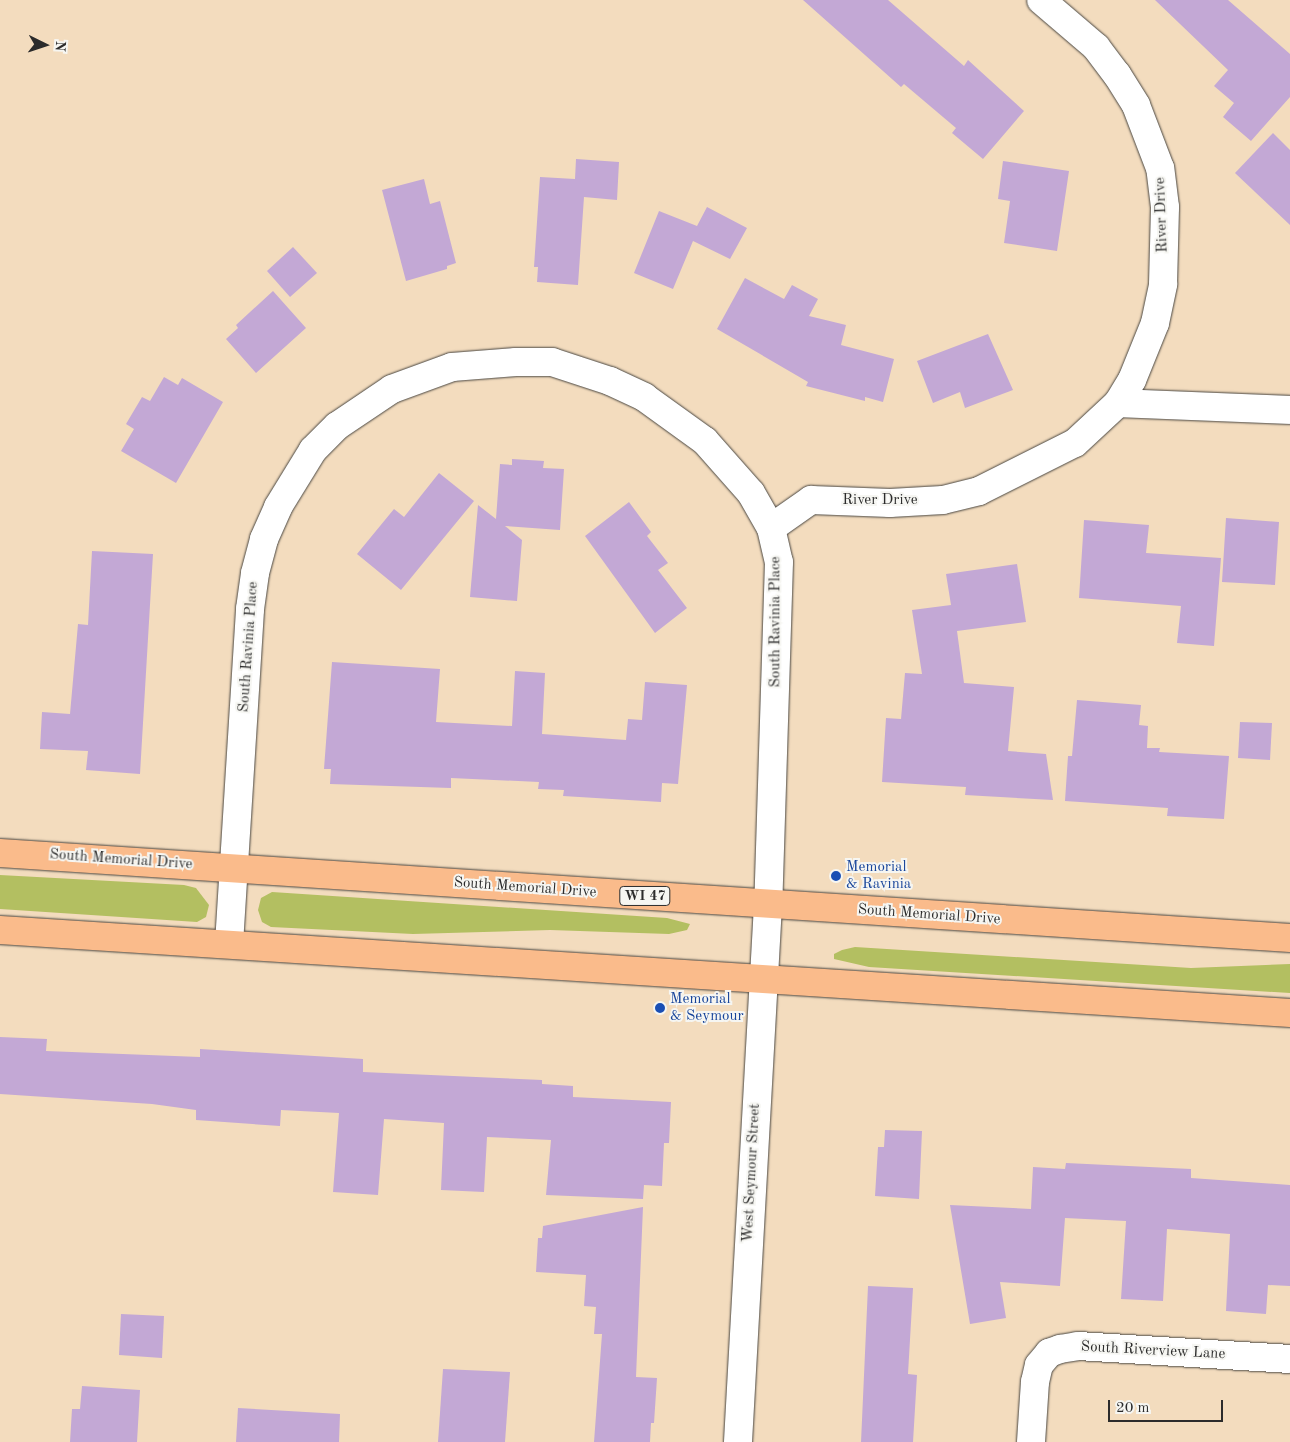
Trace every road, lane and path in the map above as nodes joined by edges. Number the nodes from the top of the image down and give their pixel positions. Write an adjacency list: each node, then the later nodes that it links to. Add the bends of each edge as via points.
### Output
1 (1041, 0): 2 (street, River Drive, via 1096,47 1117,75 1136,105 1160,168 1165,207 1163,284 1155,323 1143,357)
2 (1118, 402): 3 (street); 4 (street, River Drive, via 1075,444 979,491 943,500 890,503 811,500)
3 (1290, 410)
4 (771, 528): 6 (street, South Ravinia Place, via 751,493 705,441 644,397 584,370 552,362 452,367 377,398 338,426 313,450 297,473 264,539 250,609); 7 (street, South Ravinia Place, via 779,562 779,597)
5 (0, 853): 6 (main road, South Memorial Drive / WI 47)
6 (235, 868): 7 (main road, South Memorial Drive / WI 47); 10 (street, South Ravinia Place)
7 (768, 905): 9 (main road, South Memorial Drive / WI 47); 11 (street, West Seymour Street)
8 (0, 930): 10 (main road)
9 (1290, 938)
10 (229, 944): 11 (main road)
11 (763, 977): 12 (main road); 14 (street, West Seymour Street)
12 (1290, 1012)
13 (1290, 1359): 15 (street, South Riverview Lane, via 1078,1346 1060,1349 1049,1353 1039,1365)
14 (738, 1442)
15 (1031, 1442)

